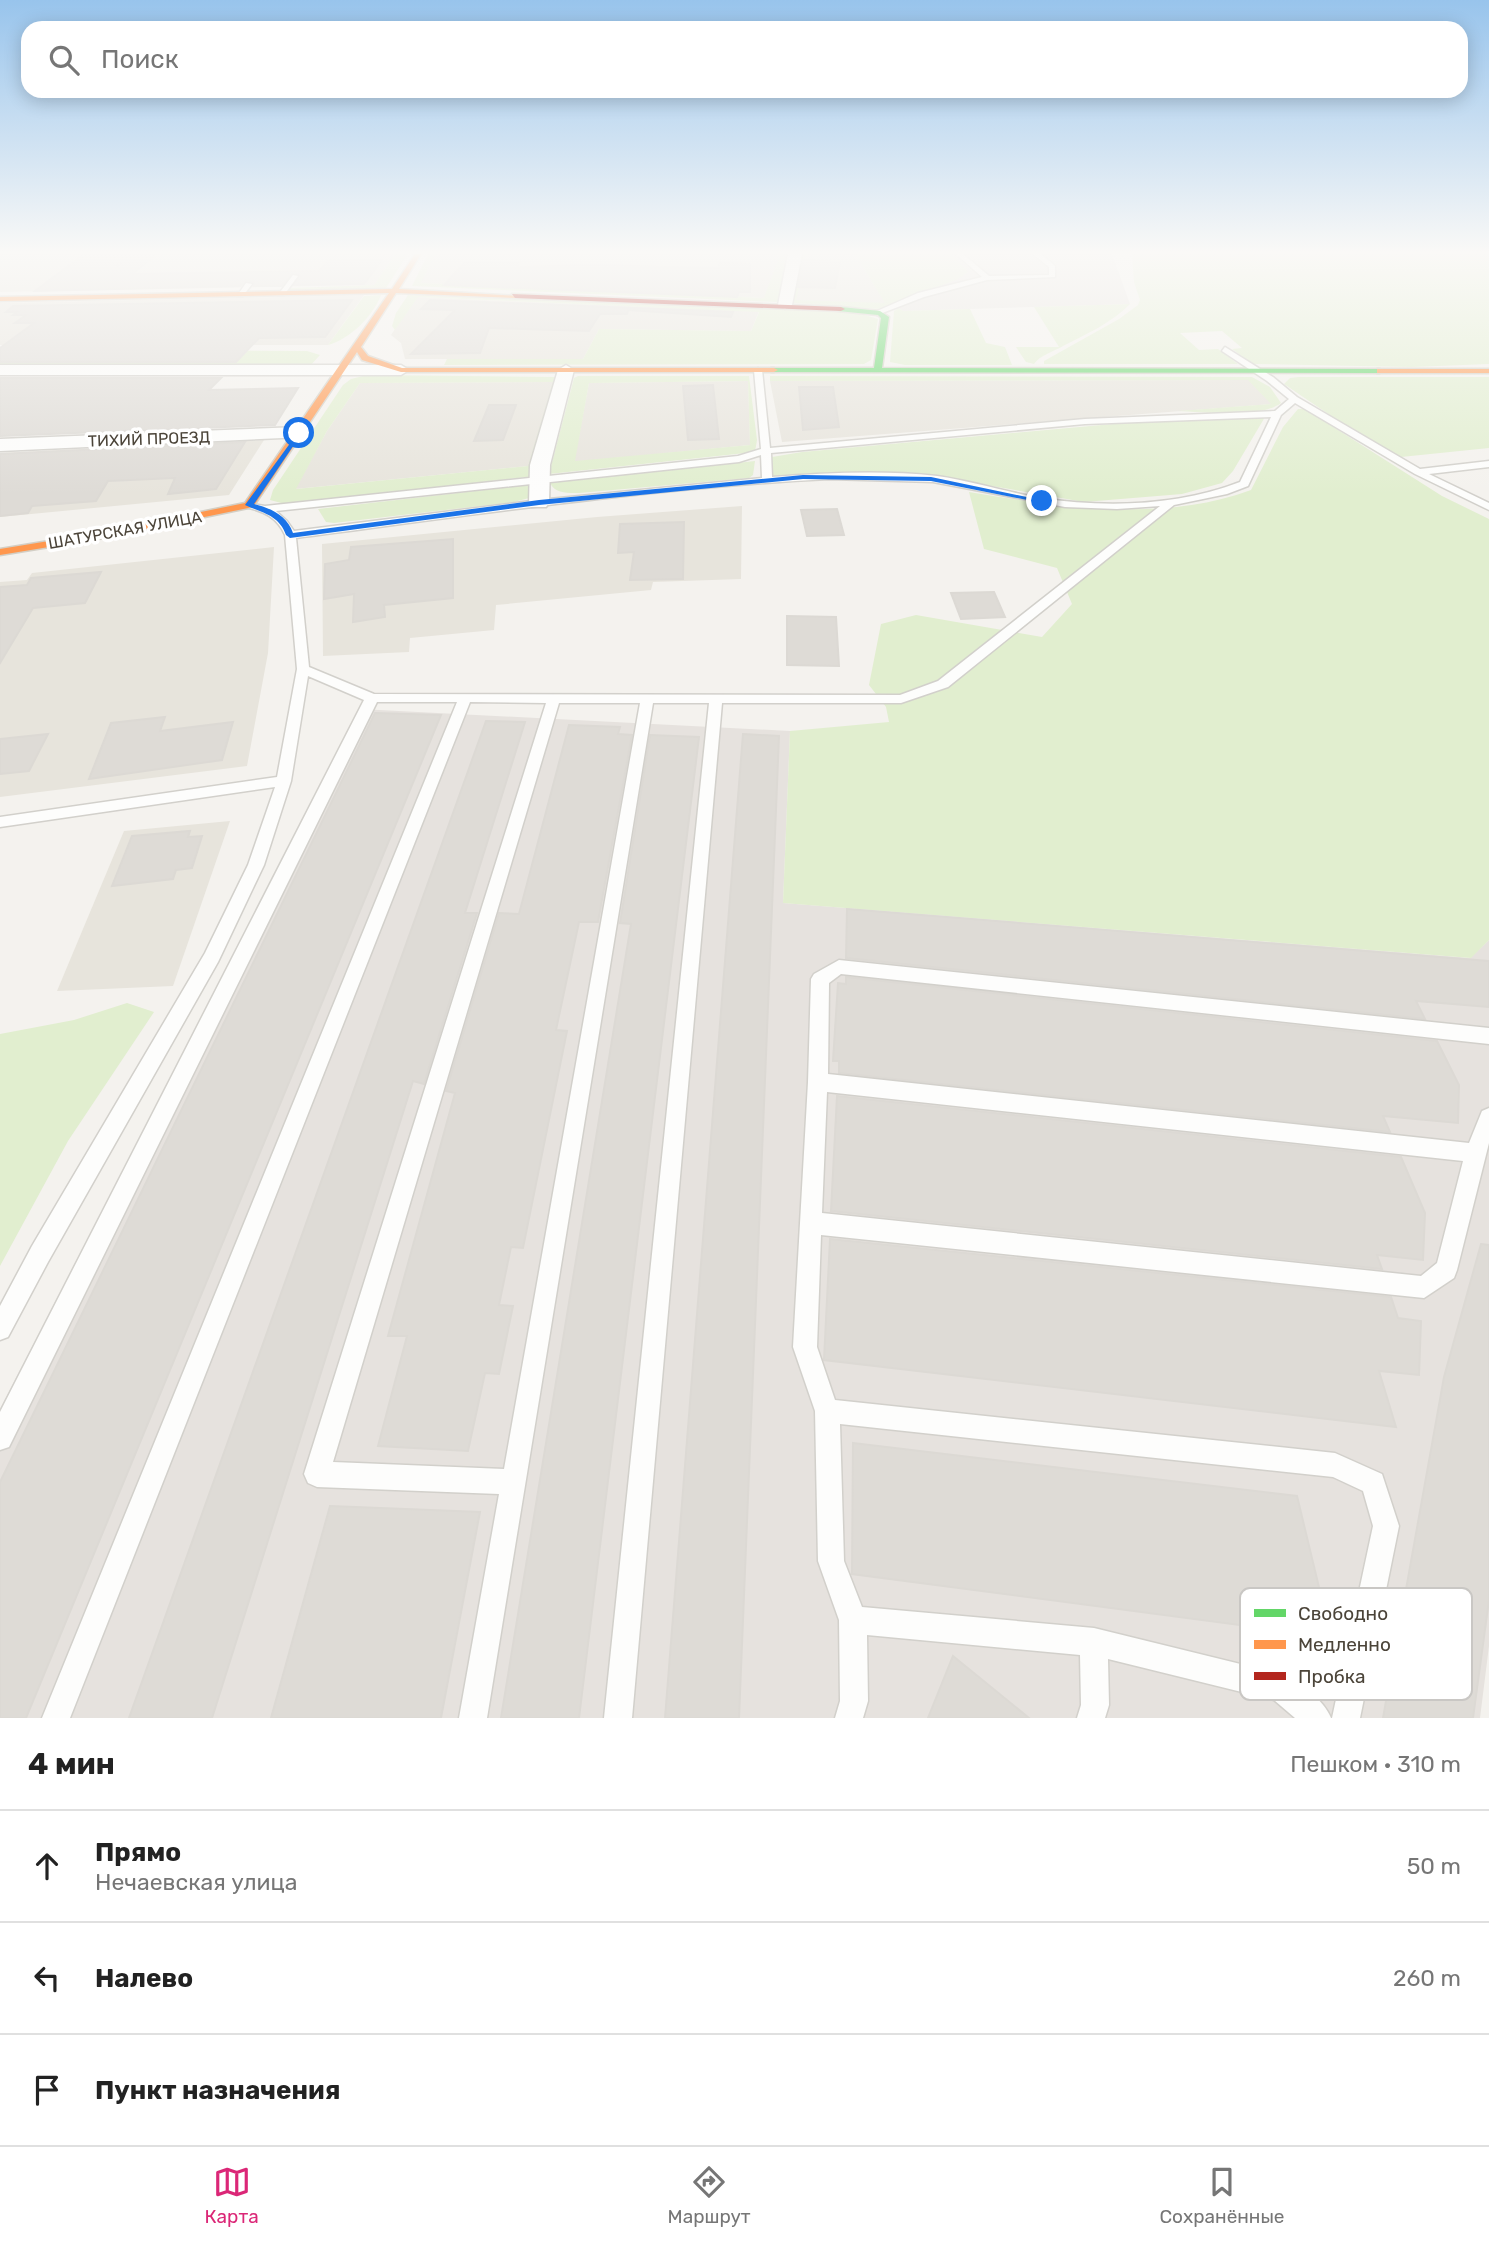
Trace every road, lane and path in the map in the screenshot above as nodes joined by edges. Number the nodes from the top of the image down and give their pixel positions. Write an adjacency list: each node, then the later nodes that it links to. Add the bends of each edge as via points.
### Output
1 (367, 334): 4 (street)
2 (883, 334): 11 (street)
3 (331, 348): 4 (street)
4 (358, 348): 6 (street); 8 (street, via 365,358)
5 (1225, 349): 12 (lane)
6 (340, 368): 7 (street); 8 (street); 16 (street)
7 (0, 370)
8 (401, 370): 9 (street)
9 (566, 370): 10 (street); 21 (street)
10 (758, 370): 11 (street); 18 (lane)
11 (878, 370): 12 (street)
12 (1253, 370): 13 (street); 14 (lane)
13 (1489, 371)
14 (1294, 399): 15 (lane); 20 (lane)
15 (1277, 414): 18 (lane, via 1076,423); 23 (lane, via 1244,484)
16 (299, 433): 17 (street, ТИХИЙ ПРОЕЗД); 26 (street)
17 (0, 445)
18 (766, 452): 21 (lane, via 739,459); 22 (lane)
19 (1489, 464): 20 (lane)
20 (1418, 472): 25 (lane)
21 (538, 480): 24 (street); 26 (lane)
22 (767, 480): 23 (lane, via 931,479 1067,505); 24 (lane)
23 (1173, 502): 34 (lane, via 943,684 901,699)
24 (539, 503): 27 (lane)
25 (1489, 506)
26 (257, 507): 27 (lane, via 286,523); 28 (street, ШАТУРСКАЯ УЛИЦА)
27 (290, 535): 29 (lane)
28 (0, 552)
29 (303, 669): 30 (lane); 35 (lane)
30 (372, 698): 31 (lane); 44 (lane)
31 (465, 698): 32 (lane); 52 (lane)
32 (554, 698): 33 (lane); 45 (lane, via 317,1474)
33 (647, 698): 34 (lane); 45 (lane)
34 (716, 698): 54 (lane)
35 (284, 781): 36 (lane); 42 (lane, via 256,865 212,957)
36 (0, 822)
37 (1489, 1036): 38 (lane, via 839,967 820,979)
38 (818, 1082): 40 (lane); 41 (lane)
39 (1489, 1117): 40 (lane)
40 (1475, 1153): 41 (lane, via 1446,1269 1424,1287)
41 (813, 1223): 43 (lane, via 805,1347)
42 (0, 1329)
43 (827, 1412): 46 (lane, via 1335,1465 1373,1483 1386,1526); 47 (lane, via 831,1561)
44 (0, 1438)
45 (514, 1482): 53 (lane)
46 (1373, 1588)
47 (853, 1620): 48 (lane); 55 (lane, via 854,1701)
48 (1094, 1642): 49 (lane); 56 (lane)
49 (1240, 1678)
50 (1295, 1700): 57 (lane)
51 (1350, 1700): 58 (lane)
52 (56, 1718)
53 (473, 1718)
54 (618, 1718)
55 (849, 1718)
56 (1091, 1718)
57 (1317, 1718)
58 (1346, 1718)

